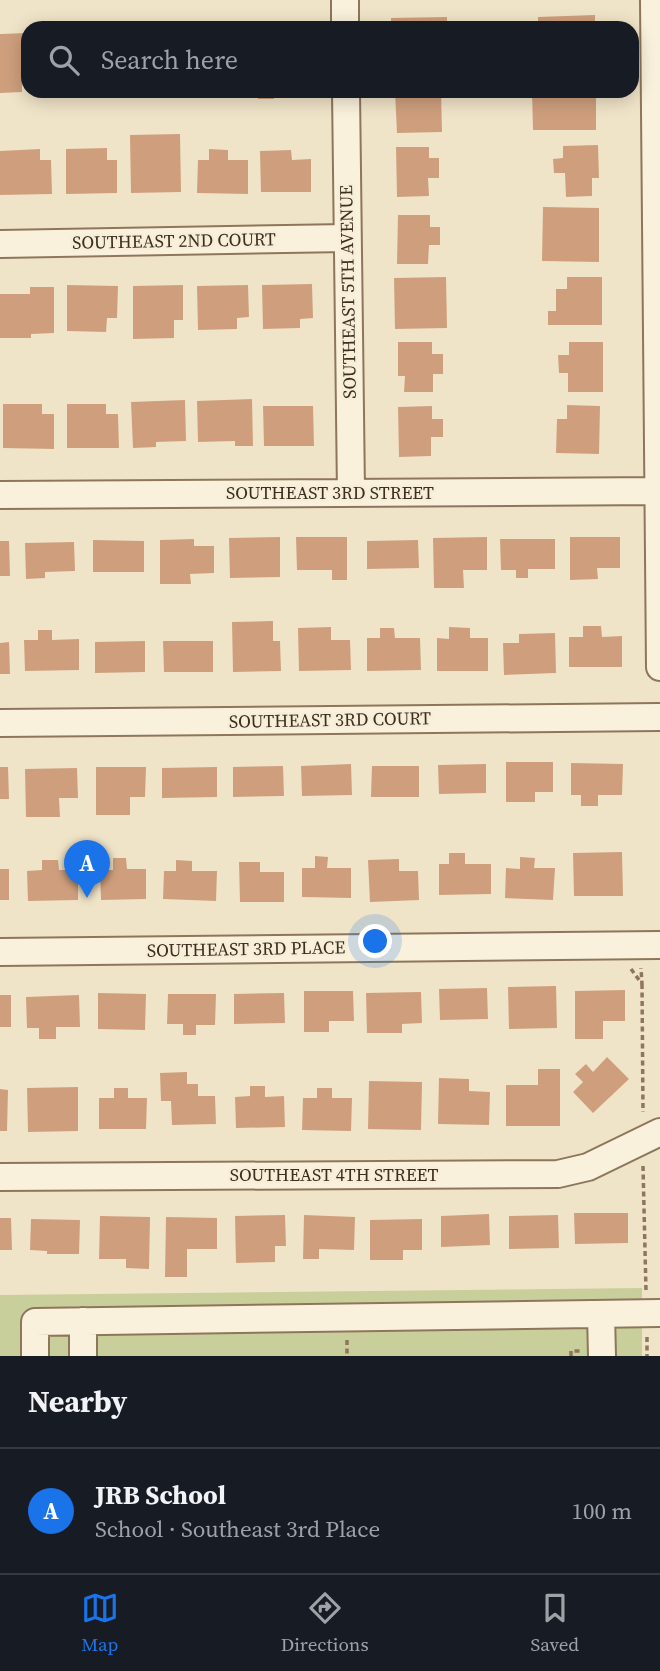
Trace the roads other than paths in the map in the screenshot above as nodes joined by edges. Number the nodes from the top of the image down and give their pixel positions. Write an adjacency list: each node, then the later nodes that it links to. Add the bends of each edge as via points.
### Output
1 (345, 0): 3 (street)
2 (654, 0): 7 (street)
3 (345, 21)
4 (346, 98): 5 (street, SOUTHEAST 5TH AVENUE)
5 (347, 239): 6 (street, SOUTHEAST 2ND COURT); 8 (street, SOUTHEAST 5TH AVENUE)
6 (0, 244)
7 (659, 491): 8 (street, SOUTHEAST 3RD STREET); 10 (street)
8 (351, 493): 9 (street, SOUTHEAST 3RD STREET)
9 (0, 495)
10 (660, 667)
11 (660, 717): 12 (street, SOUTHEAST 3RD COURT)
12 (0, 723)
13 (660, 945): 14 (street, SOUTHEAST 3RD PLACE)
14 (0, 951)
15 (652, 1122): 16 (street, SOUTHEAST 4TH STREET, via 588,1167 558,1174)
16 (0, 1177)
17 (660, 1313): 18 (street)
18 (601, 1314): 19 (street); 22 (street)
19 (83, 1321): 20 (street, via 35,1322); 21 (street)
20 (35, 1356)
21 (83, 1356)
22 (602, 1356)

